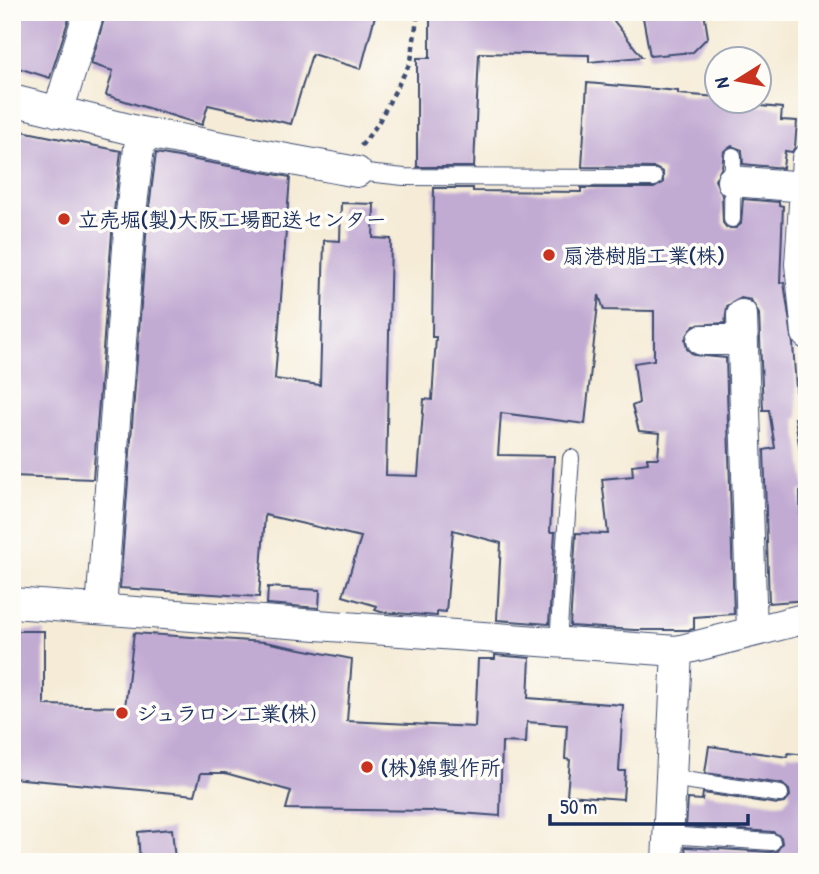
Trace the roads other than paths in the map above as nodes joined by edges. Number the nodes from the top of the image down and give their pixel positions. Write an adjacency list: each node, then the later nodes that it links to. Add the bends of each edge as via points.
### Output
1 (89, 12): 3 (street)
2 (12, 100): 3 (street)
3 (58, 111): 4 (street)
4 (141, 132): 6 (street); 14 (street, via 130,221)
5 (733, 169): 7 (street); 9 (lane)
6 (351, 171): 8 (lane, via 404,177)
7 (806, 173): 10 (street, via 800,264)
8 (654, 178)
9 (732, 219)
10 (807, 334)
11 (702, 340): 16 (street, via 742,328)
12 (571, 458): 17 (lane)
13 (12, 603): 14 (street)
14 (101, 609): 17 (street)
15 (807, 618): 16 (street)
16 (752, 632): 18 (street)
17 (558, 642): 18 (street)
18 (677, 651): 19 (street)
19 (670, 778): 20 (lane); 22 (street)
20 (780, 794)
21 (772, 842): 22 (lane)
22 (667, 848)

